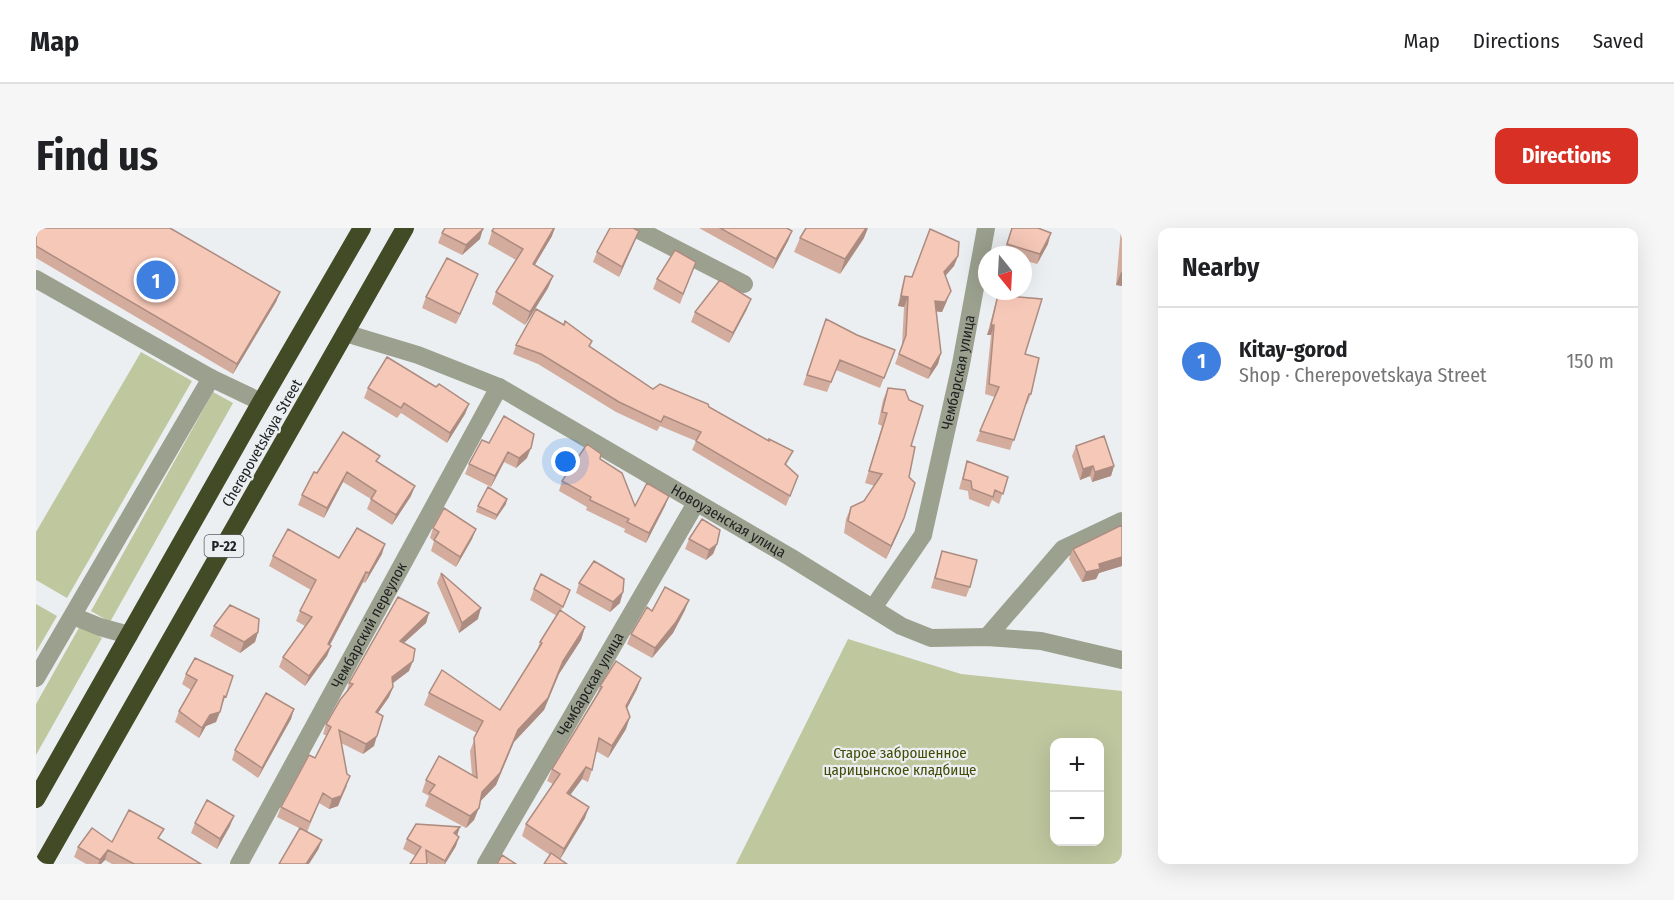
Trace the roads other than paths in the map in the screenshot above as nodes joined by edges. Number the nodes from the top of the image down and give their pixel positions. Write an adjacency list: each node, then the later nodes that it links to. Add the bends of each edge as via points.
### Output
1 (362, 228): 10 (highway, Cherepovetskaya Street / Р-22)
2 (405, 228): 7 (highway, Cherepovetskaya Street / Р-22)
3 (635, 228): 6 (street)
4 (986, 228): 13 (street, Чембарская улица, via 923,535)
5 (36, 279): 8 (street)
6 (744, 284)
7 (345, 333): 9 (street, Новоузенская улица, via 418,355); 20 (highway, Cherepovetskaya Street / Р-22)
8 (211, 378): 10 (street); 14 (street)
9 (500, 387): 11 (street, Новоузенская улица); 21 (street, Чембарский переулок)
10 (261, 402): 15 (highway, Cherepovetskaya Street / Р-22)
11 (696, 503): 13 (street, Новоузенская улица); 22 (street, Чембарская улица)
12 (1122, 521): 16 (street, via 1063,549)
13 (873, 608): 16 (street, Новоузенская улица, via 931,638)
14 (73, 616): 15 (street); 18 (street)
15 (129, 635): 19 (highway, Cherepovetskaya Street / Р-22)
16 (987, 637): 17 (street, Новоузенская улица, via 1041,641)
17 (1122, 660)
18 (36, 678)
19 (36, 799)
20 (43, 864)
21 (239, 864)
22 (486, 864)

